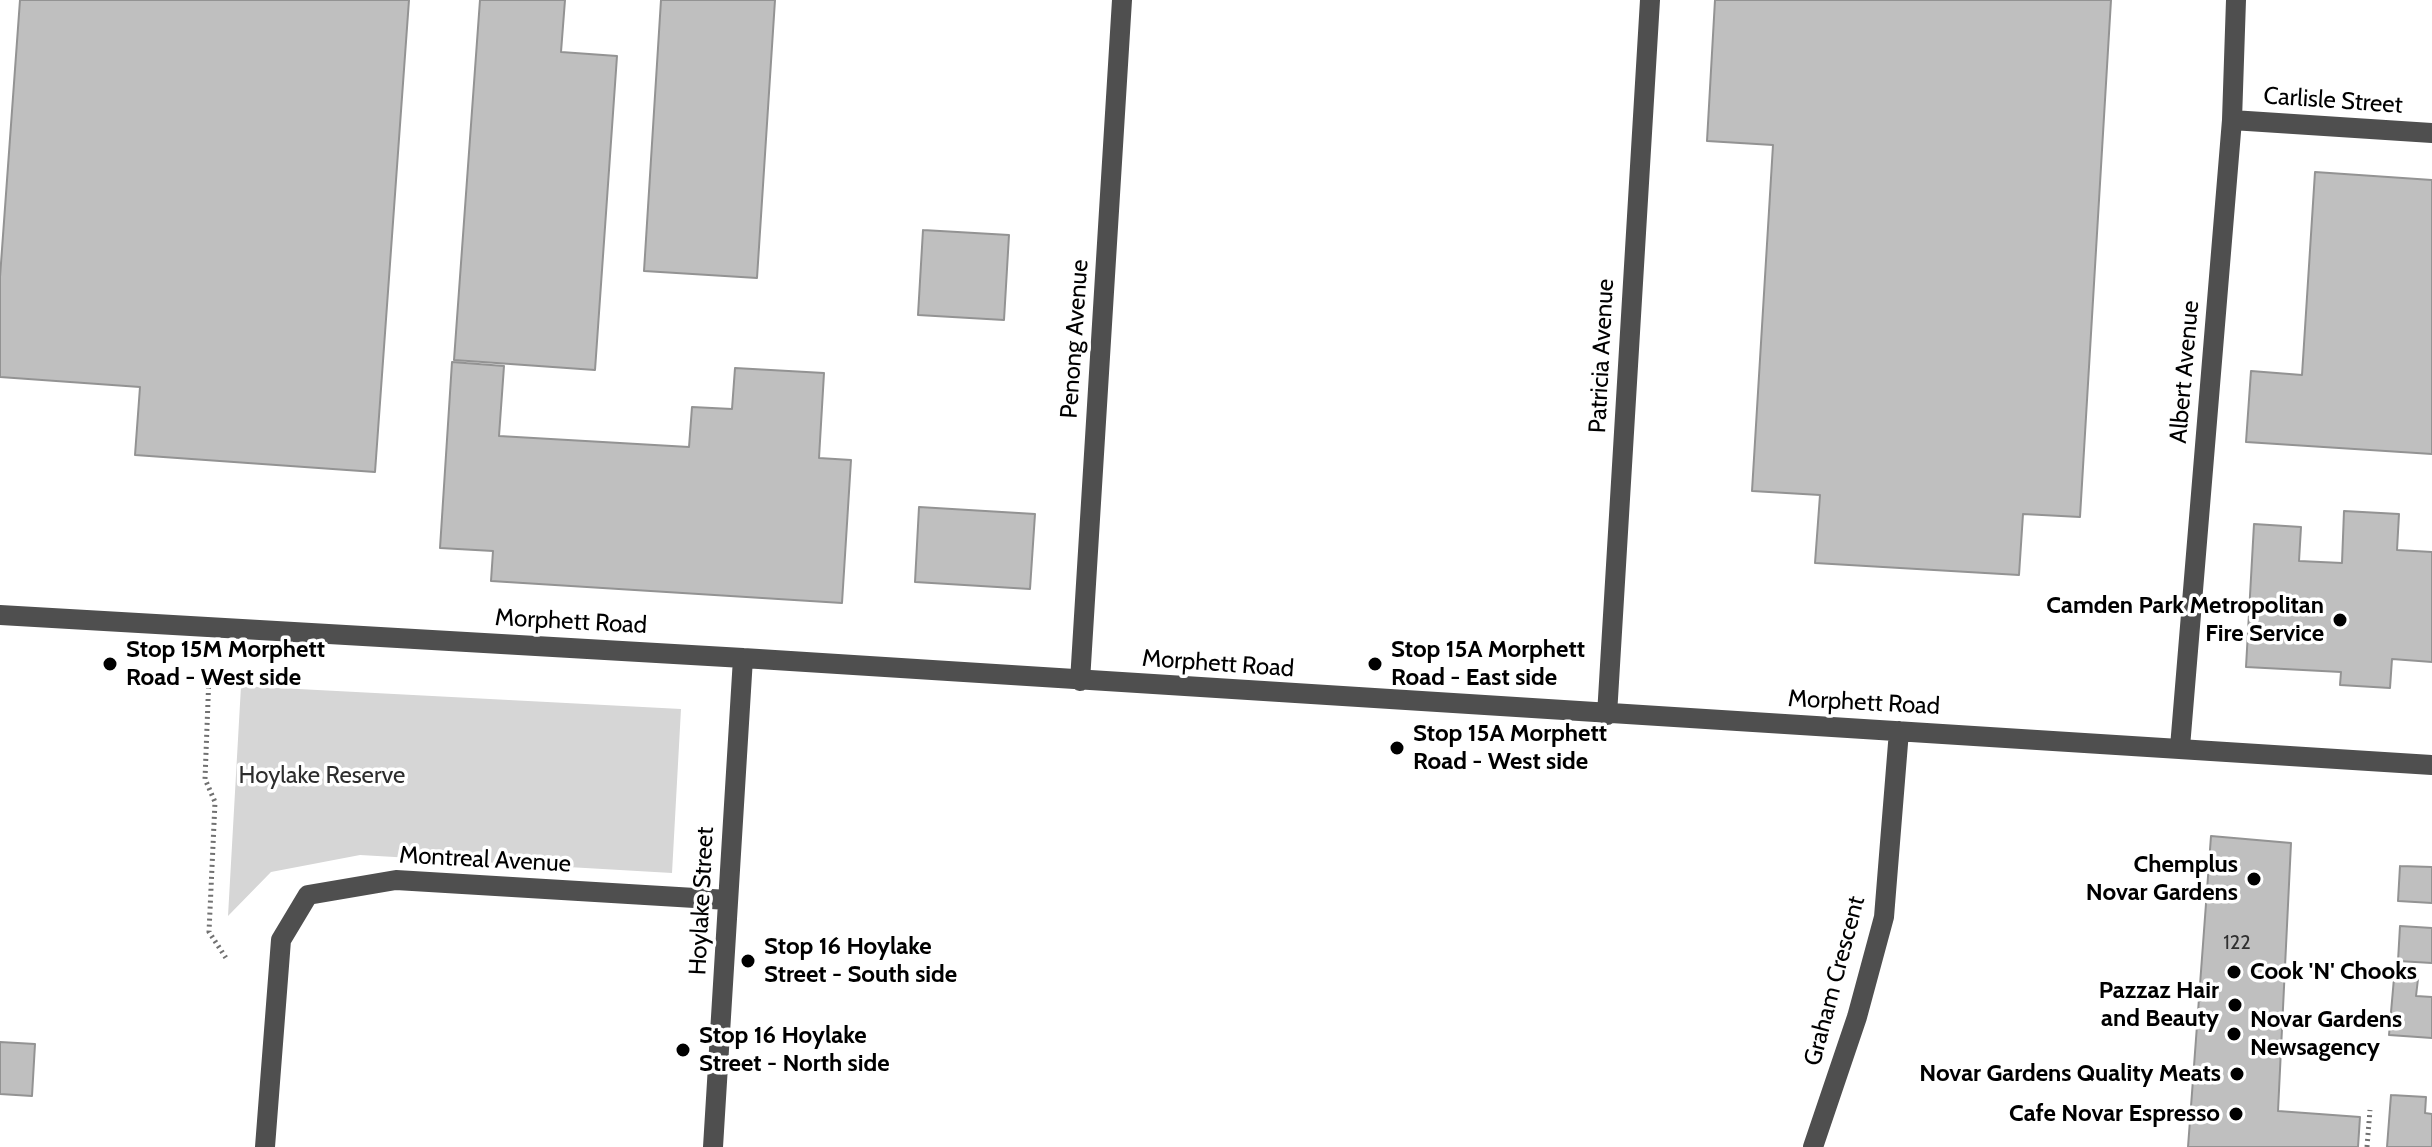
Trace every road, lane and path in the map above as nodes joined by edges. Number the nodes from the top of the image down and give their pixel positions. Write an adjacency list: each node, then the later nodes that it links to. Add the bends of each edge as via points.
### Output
1 (1122, 0): 9 (street, Penong Avenue)
2 (1650, 0): 10 (street, Patricia Avenue)
3 (2236, 0): 4 (street, Albert Avenue)
4 (2232, 120): 5 (street, Carlisle Street); 12 (street, Albert Avenue)
5 (2432, 133)
6 (0, 615): 7 (street, Morphett Road)
7 (743, 658): 9 (street, Morphett Road); 14 (street, Hoylake Street)
8 (209, 675): 15 (path, via 205,779 215,802 209,932)
9 (1080, 681): 10 (street, Morphett Road)
10 (1607, 715): 11 (street, Morphett Road)
11 (1899, 731): 12 (street, Morphett Road); 19 (street, Graham Crescent, via 1884,917)
12 (2180, 747): 13 (street, Morphett Road)
13 (2432, 765)
14 (728, 900): 17 (street, Montreal Avenue, via 396,880 308,895 281,940); 18 (street, Hoylake Street)
15 (226, 958)
16 (2370, 1110): 20 (path)
17 (265, 1147)
18 (713, 1147)
19 (1813, 1147)
20 (2367, 1147)

